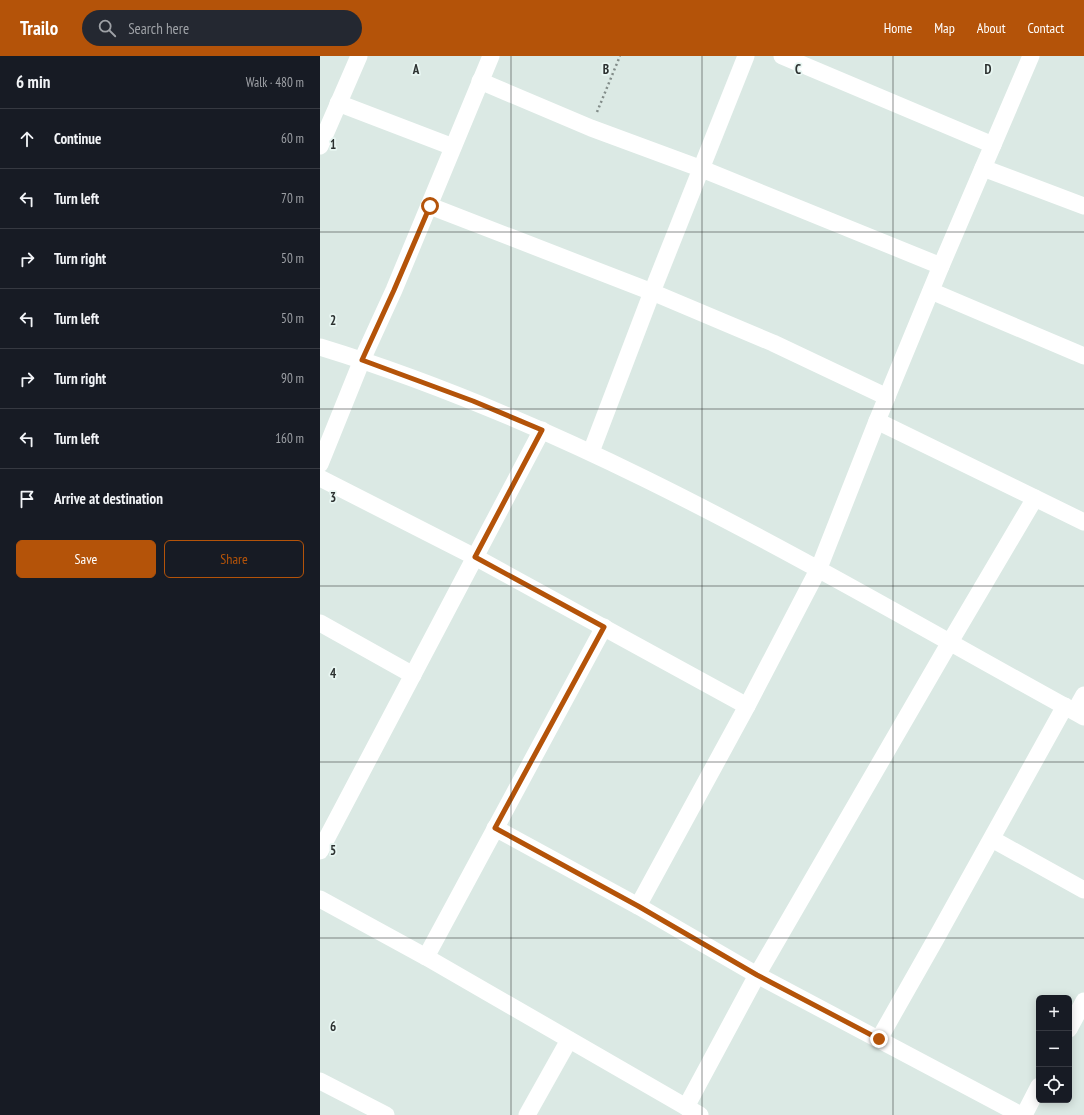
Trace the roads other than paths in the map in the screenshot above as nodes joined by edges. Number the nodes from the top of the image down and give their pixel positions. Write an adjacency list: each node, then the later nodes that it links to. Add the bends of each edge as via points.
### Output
1 (359, 56): 7 (street)
2 (491, 56): 6 (street)
3 (746, 56): 12 (street)
4 (782, 56): 8 (street)
5 (1031, 56): 8 (street)
6 (480, 81): 10 (street); 12 (street, via 591,128)
7 (338, 103): 9 (street); 10 (street)
8 (993, 145): 11 (street)
9 (320, 146)
10 (453, 147): 13 (street)
11 (983, 168): 14 (street); 15 (street)
12 (702, 169): 15 (street); 17 (street)
13 (430, 206): 17 (street); 20 (street)
14 (1084, 206)
15 (941, 266): 16 (street)
16 (931, 291): 19 (street); 21 (street)
17 (652, 292): 21 (street, via 773,343); 24 (street)
18 (320, 347): 20 (street)
19 (1084, 356)
20 (362, 360): 23 (street, via 473,401); 25 (street)
21 (887, 397): 22 (street)
22 (877, 421): 27 (street); 30 (street)
23 (542, 430): 24 (street); 29 (street)
24 (591, 452): 30 (street)
25 (320, 464)
26 (320, 478): 29 (street)
27 (1035, 498): 28 (street); 33 (street)
28 (1084, 522)
29 (475, 557): 32 (street); 34 (street)
30 (818, 568): 33 (street); 36 (street)
31 (320, 623): 34 (street)
32 (604, 627): 36 (street); 38 (street)
33 (950, 642): 37 (street); 45 (street)
34 (413, 674): 40 (street)
35 (1084, 695): 37 (street)
36 (747, 706): 43 (street)
37 (1075, 712): 39 (street)
38 (495, 828): 43 (street); 44 (street)
39 (992, 839): 41 (street); 48 (street)
40 (320, 851)
41 (1084, 890)
42 (320, 899): 44 (street)
43 (638, 906): 45 (street)
44 (426, 957): 49 (street)
45 (757, 975): 48 (street); 52 (street)
46 (1084, 1001): 47 (street)
47 (1072, 1023)
48 (879, 1039): 55 (street)
49 (569, 1040): 52 (street); 54 (street)
50 (320, 1081): 53 (street)
51 (1036, 1092): 56 (street)
52 (693, 1111)
53 (386, 1115)
54 (527, 1115)
55 (1020, 1115)
56 (1024, 1115)

